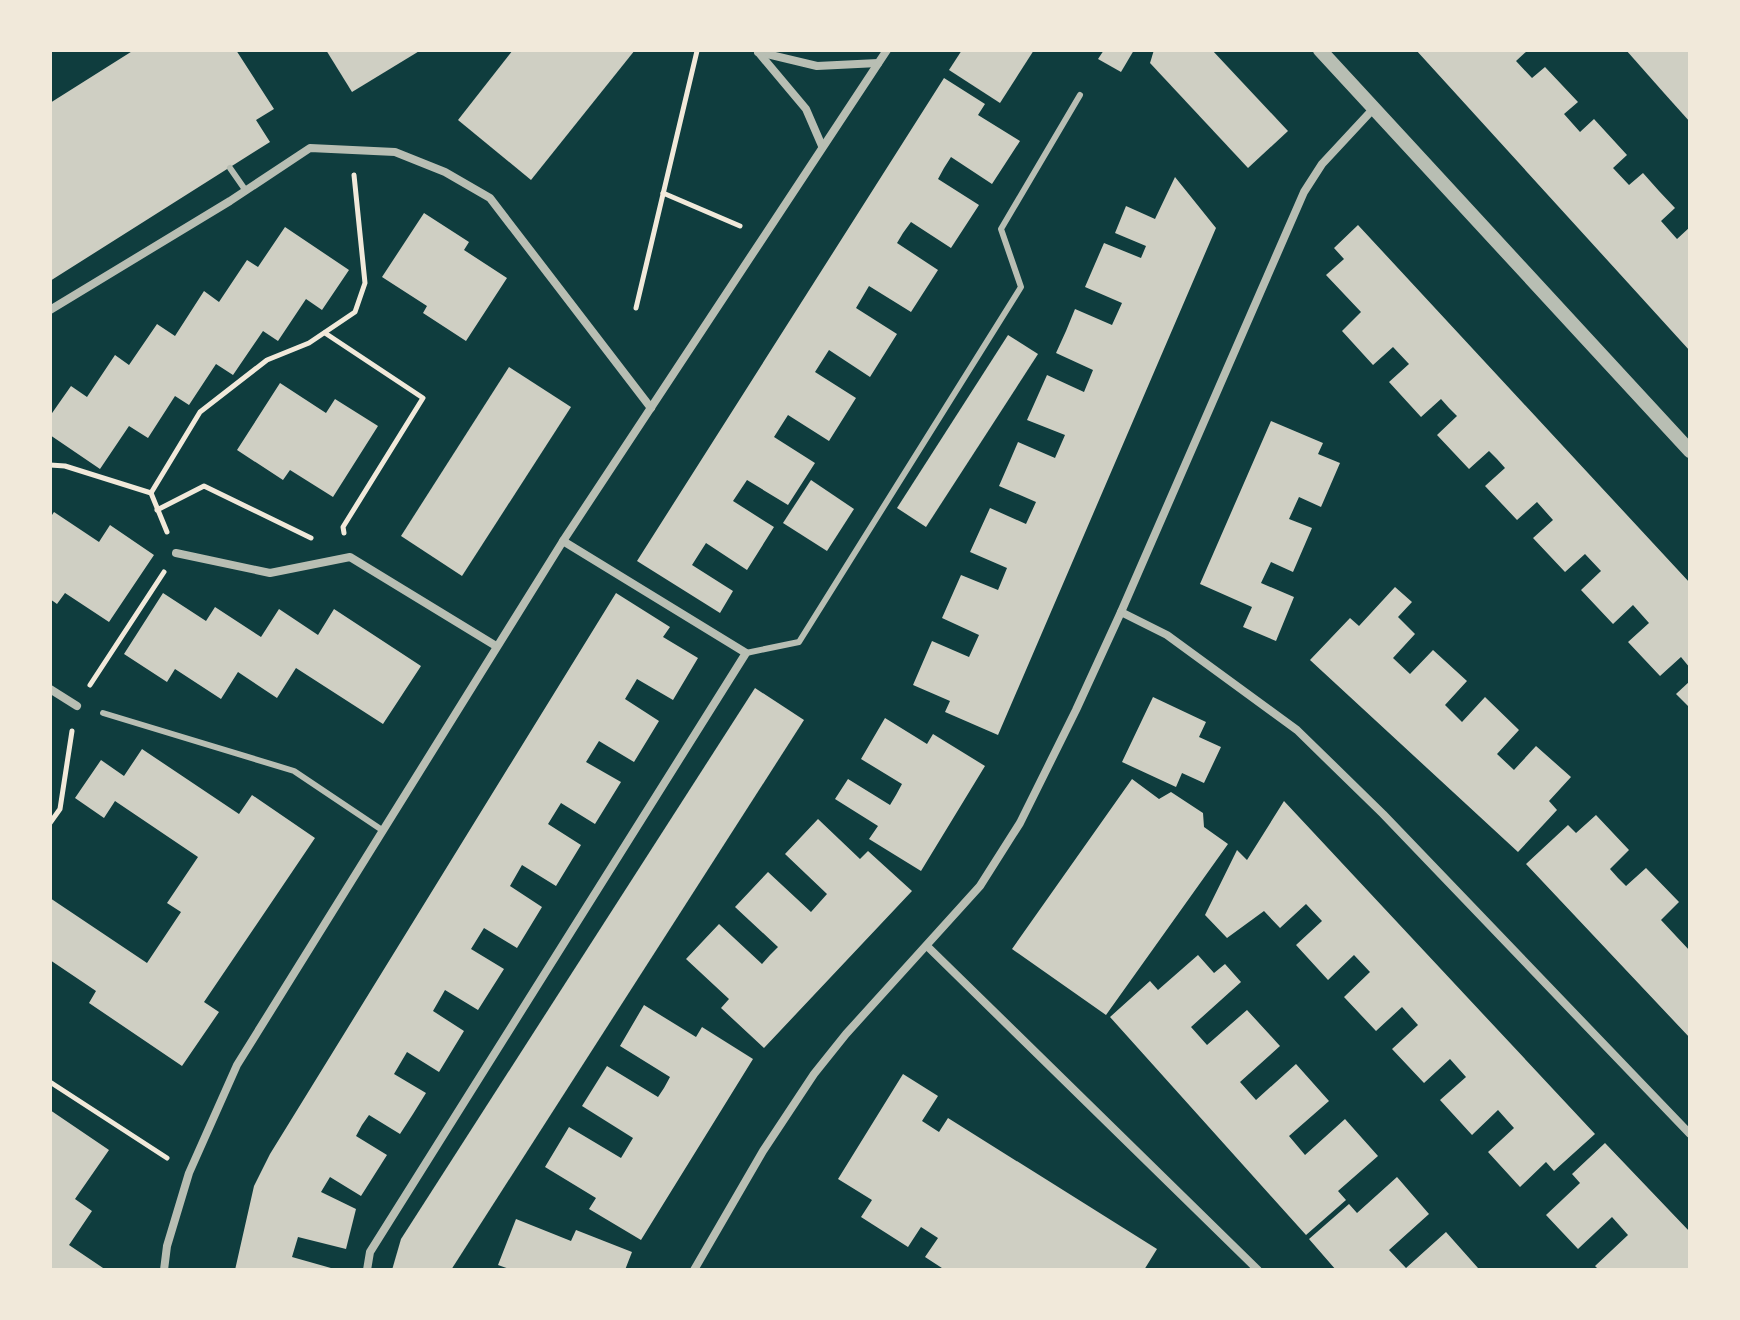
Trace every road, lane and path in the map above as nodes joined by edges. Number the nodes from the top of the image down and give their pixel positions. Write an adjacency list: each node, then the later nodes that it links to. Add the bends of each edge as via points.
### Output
1 (887, 50): 5 (street)
2 (1320, 50): 7 (street)
3 (697, 51): 12 (path)
4 (756, 51): 5 (street, via 817,66); 8 (street, via 806,109)
5 (878, 63): 8 (street)
6 (1080, 95): 27 (lane, via 1001,229 1021,287 799,642)
7 (1375, 107): 18 (street); 25 (street, via 1322,164 1304,192)
8 (822, 146): 13 (street)
9 (352, 150): 11 (street, via 310,148); 16 (path, via 365,283 355,312); 17 (street, via 395,152 490,198)
10 (230, 168): 11 (lane)
11 (246, 191): 15 (street)
12 (663, 193): 13 (path); 14 (path)
13 (763, 235): 17 (street)
14 (636, 308)
15 (50, 310)
16 (325, 333): 20 (path, via 267,360 200,412); 24 (path, via 423,398 343,527)
17 (651, 408): 22 (street)
18 (1690, 451)
19 (50, 465): 20 (path)
20 (151, 493): 21 (path)
21 (157, 510): 23 (path); 24 (path, via 204,486)
22 (563, 541): 26 (street); 27 (street)
23 (176, 553): 24 (street, via 270,573); 29 (path)
24 (350, 557): 26 (street)
25 (1121, 612): 33 (street, via 1020,823 980,886); 35 (street, via 1167,635 1297,730)
26 (496, 646): 32 (street)
27 (746, 653): 38 (street, via 370,1252)
28 (50, 689): 29 (street)
29 (77, 706): 31 (path, via 60,809)
30 (103, 713): 32 (lane, via 294,771)
31 (50, 823)
32 (382, 830): 36 (street, via 237,1065)
33 (927, 946): 39 (street, via 814,1074); 40 (street)
34 (50, 1082): 36 (path)
35 (1690, 1134)
36 (189, 1173): 37 (street)
37 (164, 1270)
38 (367, 1270)
39 (694, 1270)
40 (1258, 1270)

